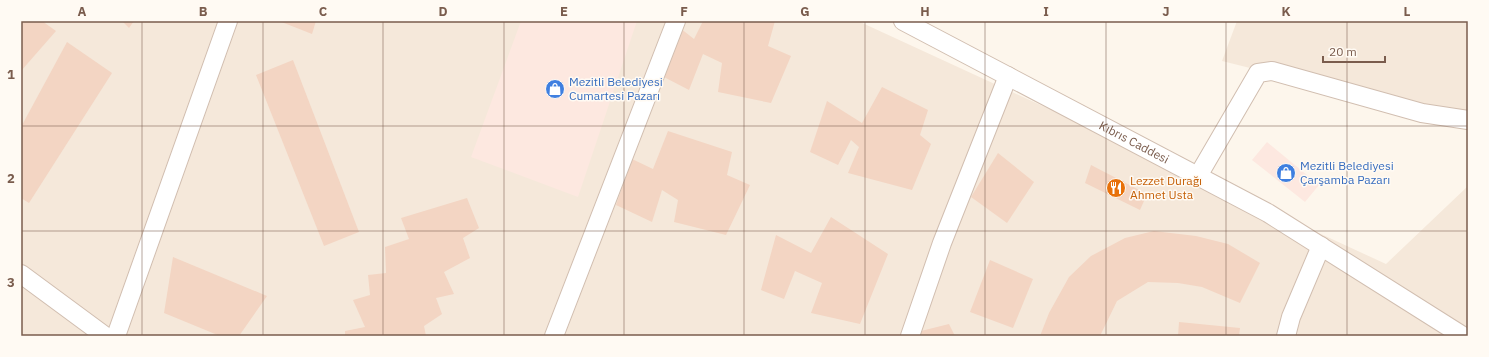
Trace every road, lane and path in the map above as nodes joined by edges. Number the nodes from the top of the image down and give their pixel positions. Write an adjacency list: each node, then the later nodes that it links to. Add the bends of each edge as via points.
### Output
1 (228, 21): 10 (street)
2 (676, 21): 11 (street)
3 (902, 21): 4 (street, Kıbrıs Caddesi)
4 (1008, 76): 6 (street, Kıbrıs Caddesi); 12 (street, via 942,243)
5 (1468, 120): 6 (street, via 1422,113 1272,71 1258,73)
6 (1198, 176): 7 (street, Kıbrıs Caddesi, via 1268,213)
7 (1321, 246): 13 (street, via 1291,317); 14 (street, Kıbrıs Caddesi)
8 (21, 274): 9 (street)
9 (105, 336)
10 (116, 336)
11 (554, 336)
12 (910, 336)
13 (1286, 336)
14 (1463, 336)

